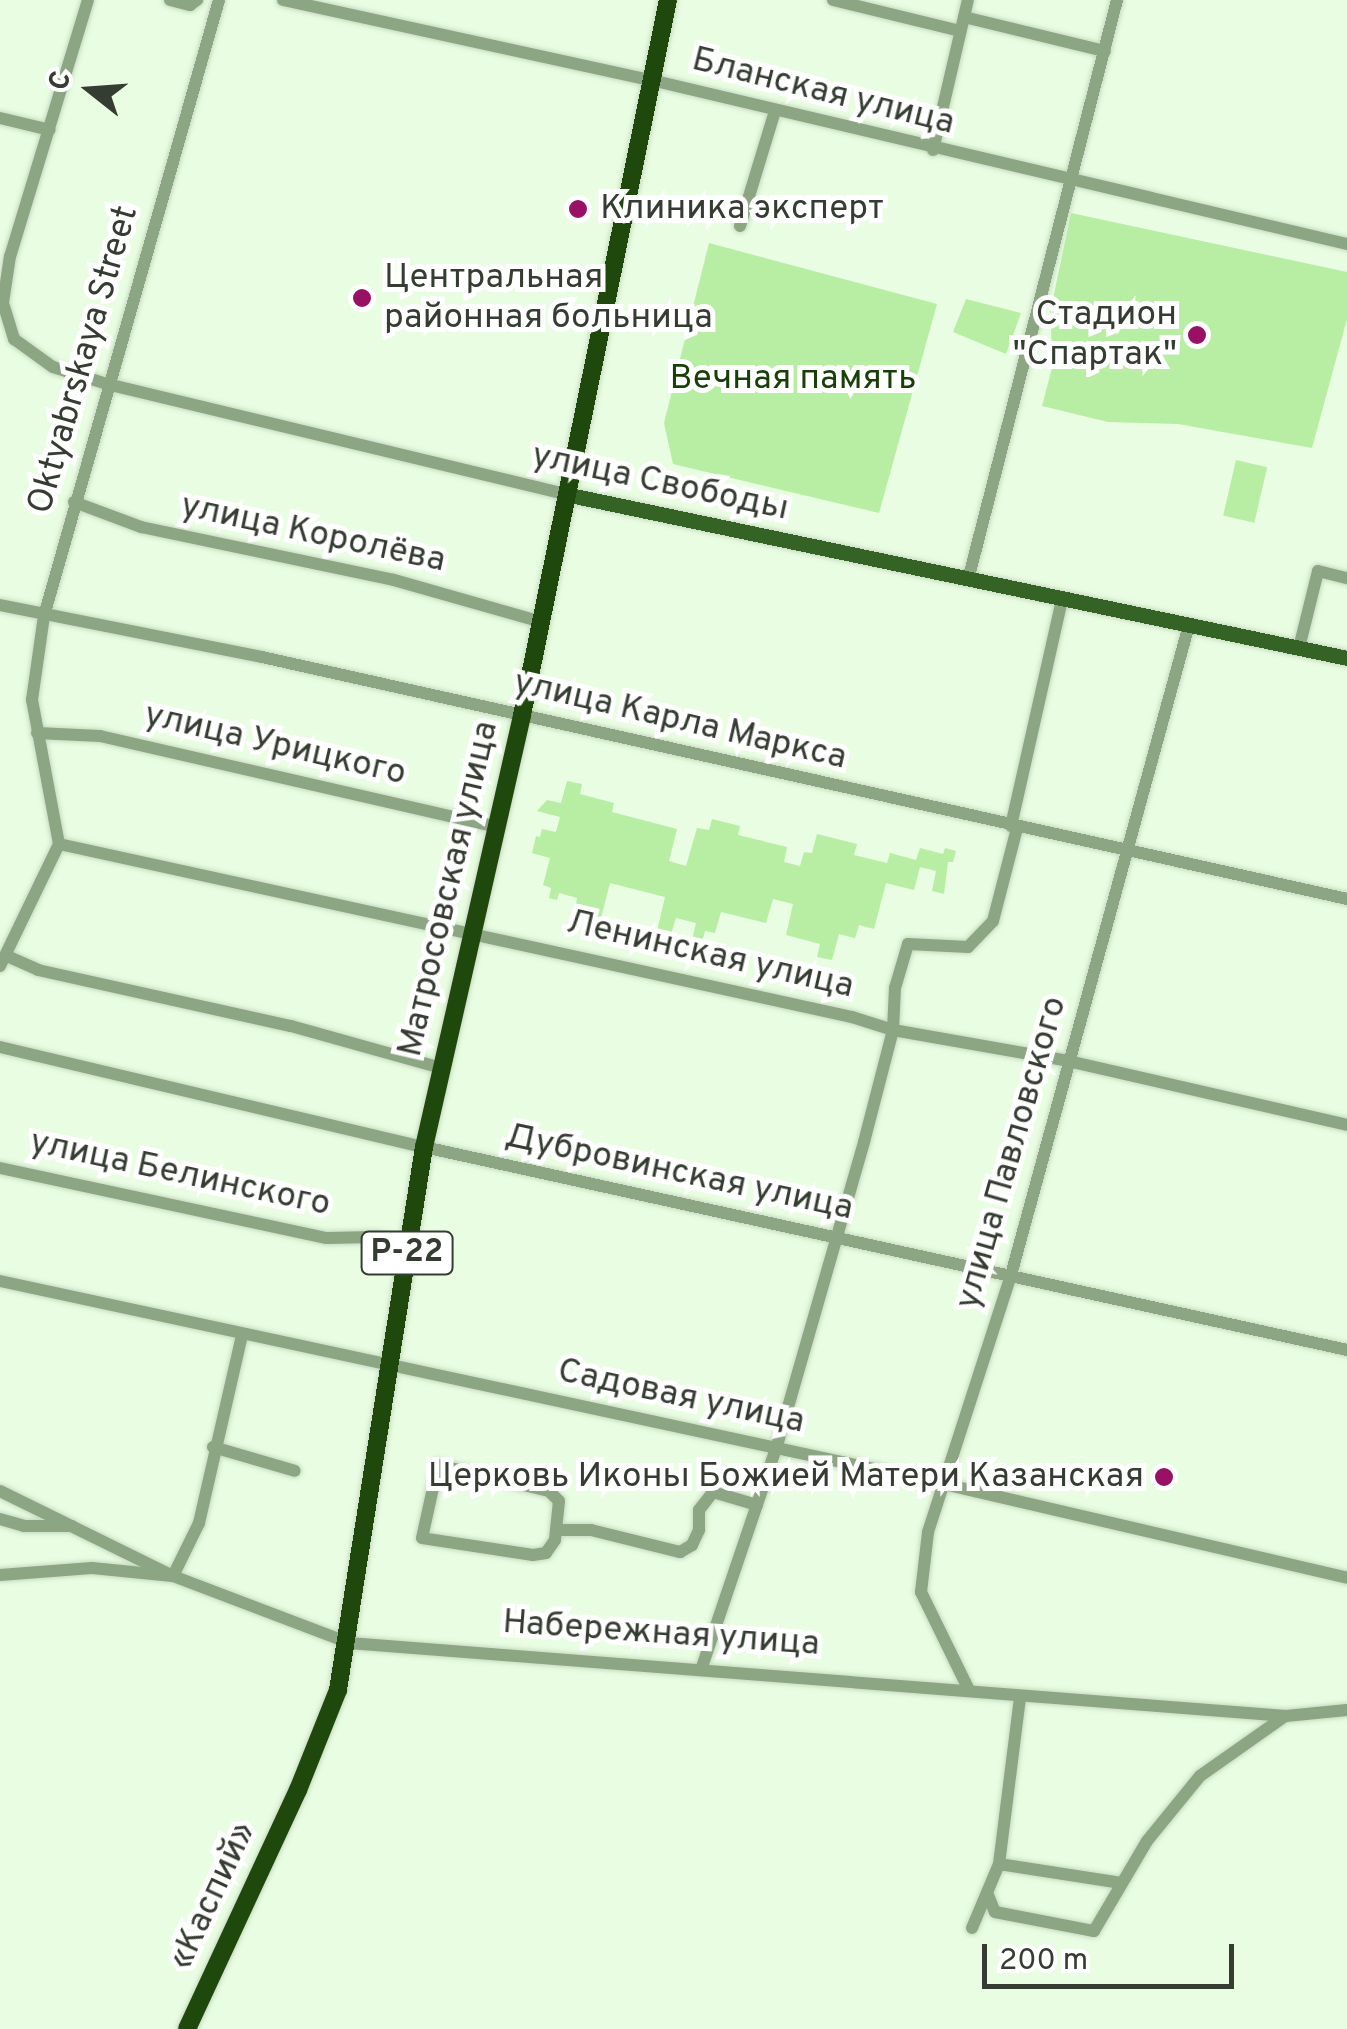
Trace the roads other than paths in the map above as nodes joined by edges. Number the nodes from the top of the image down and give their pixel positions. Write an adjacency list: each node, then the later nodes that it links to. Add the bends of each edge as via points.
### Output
1 (88, 0): 15 (street, улица Свободы)
2 (170, 0): 3 (street)
3 (197, 0)
4 (219, 0): 22 (street, Oktyabrskaya Street)
5 (283, 0): 12 (street, Бланская улица)
6 (668, 0): 12 (highway, Матросовская улица / Р-22)
7 (833, 0): 10 (street)
8 (968, 0): 10 (street)
9 (1117, 0): 11 (street)
10 (962, 24): 11 (street); 16 (street)
11 (1105, 51): 17 (street)
12 (651, 80): 13 (street, Бланская улица); 23 (highway, Матросовская улица / Р-22)
13 (775, 111): 16 (street, Бланская улица); 18 (street)
14 (0, 118): 15 (street)
15 (50, 130): 20 (street, улица Свободы)
16 (933, 150): 17 (street, Бланская улица)
17 (1070, 182): 19 (street, Бланская улица); 26 (street)
18 (740, 226)
19 (1347, 244)
20 (2, 302): 21 (street, улица Свободы)
21 (3, 326): 22 (street, улица Свободы, via 53,368)
22 (107, 384): 23 (street, улица Свободы); 24 (street, Oktyabrskaya Street)
23 (565, 494): 26 (main road, улица Свободы); 30 (highway, Матросовская улица / Р-22)
24 (74, 502): 29 (street, Oktyabrskaya Street); 30 (street, улица Королёва, via 141,527 394,580)
25 (1347, 578): 32 (street, via 1318,572)
26 (968, 580): 27 (main road, улица Свободы)
27 (1062, 600): 31 (main road, улица Свободы); 36 (street)
28 (0, 604): 29 (street, улица Карла Маркса)
29 (44, 616): 34 (street, улица Карла Маркса); 35 (street, Oktyabrskaya Street, via 32,700)
30 (541, 622): 34 (highway, Матросовская улица / Р-22)
31 (1189, 625): 32 (main road, улица Свободы); 39 (street, улица Павловского)
32 (1300, 648): 33 (main road, улица Свободы)
33 (1347, 656)
34 (522, 714): 36 (street, улица Карла Маркса); 37 (highway, Матросовская улица / Р-22)
35 (37, 733): 37 (street, улица Урицкого, via 100,736); 38 (street, Oktyabrskaya Street)
36 (1014, 827): 39 (street, улица Карла Маркса); 43 (street, via 993,922 968,946 908,944 894,988)
37 (497, 828): 41 (highway, Матросовская улица / Р-22)
38 (59, 844): 41 (street, Ленинская улица); 42 (street)
39 (1128, 854): 40 (street, улица Карла Маркса); 45 (street, улица Павловского)
40 (1347, 900)
41 (473, 933): 43 (street, Ленинская улица); 46 (highway, Матросовская улица / Р-22)
42 (3, 961): 46 (street, via 291,1026)
43 (893, 1030): 45 (street, Ленинская улица); 50 (street)
44 (0, 1047): 48 (street, Дубровинская улица)
45 (1068, 1061): 47 (street, Ленинская улица); 52 (street, улица Павловского)
46 (441, 1068): 48 (highway, Матросовская улица / Р-22)
47 (1347, 1125)
48 (424, 1147): 50 (street, Дубровинская улица); 51 (highway, Матросовская улица / Р-22)
49 (0, 1168): 51 (street, улица Белинского, via 326,1238)
50 (836, 1238): 52 (street, Дубровинская улица); 58 (street)
51 (408, 1242): 56 (highway, Матросовская улица / Р-22)
52 (1011, 1275): 55 (street, Дубровинская улица); 60 (street, улица Павловского)
53 (0, 1281): 54 (street, Садовая улица)
54 (242, 1336): 56 (street, Садовая улица); 57 (street)
55 (1347, 1350)
56 (392, 1364): 58 (street, Садовая улица); 69 (highway, Матросовская улица / Р-22)
57 (214, 1447): 59 (street); 67 (street, via 199,1523)
58 (776, 1449): 60 (street, Садовая улица); 62 (street)
59 (296, 1471)
60 (944, 1484): 68 (street, Садовая улица); 71 (street, улица Павловского, via 928,1532 920,1592)
61 (0, 1490): 64 (street, Набережная улица)
62 (757, 1504): 65 (street, via 713,1492 699,1510 692,1545 680,1552 590,1530); 70 (street)
63 (0, 1519): 64 (street)
64 (81, 1526): 67 (street, Набережная улица)
65 (558, 1530): 65 (street, via 546,1553 534,1556 422,1538 438,1465 549,1491 559,1501)
66 (0, 1574): 67 (street, via 92,1568)
67 (173, 1576): 69 (street, Набережная улица)
68 (1347, 1578)
69 (349, 1643): 70 (street, Набережная улица); 75 (highway, Матросовская улица / Р-22, via 338,1690)
70 (702, 1667): 71 (street, Набережная улица)
71 (968, 1688): 72 (street, Набережная улица)
72 (1020, 1697): 74 (street, Набережная улица); 76 (street)
73 (1347, 1710): 74 (street, Набережная улица)
74 (1286, 1716): 77 (street, via 1200,1776)
75 (298, 1790): 80 (highway, «Каспий» / Р-22)
76 (1000, 1864): 77 (street); 78 (street)
77 (1122, 1882): 78 (street, via 1094,1931 995,1912)
78 (988, 1895): 79 (street)
79 (972, 1928)
80 (187, 2029)

